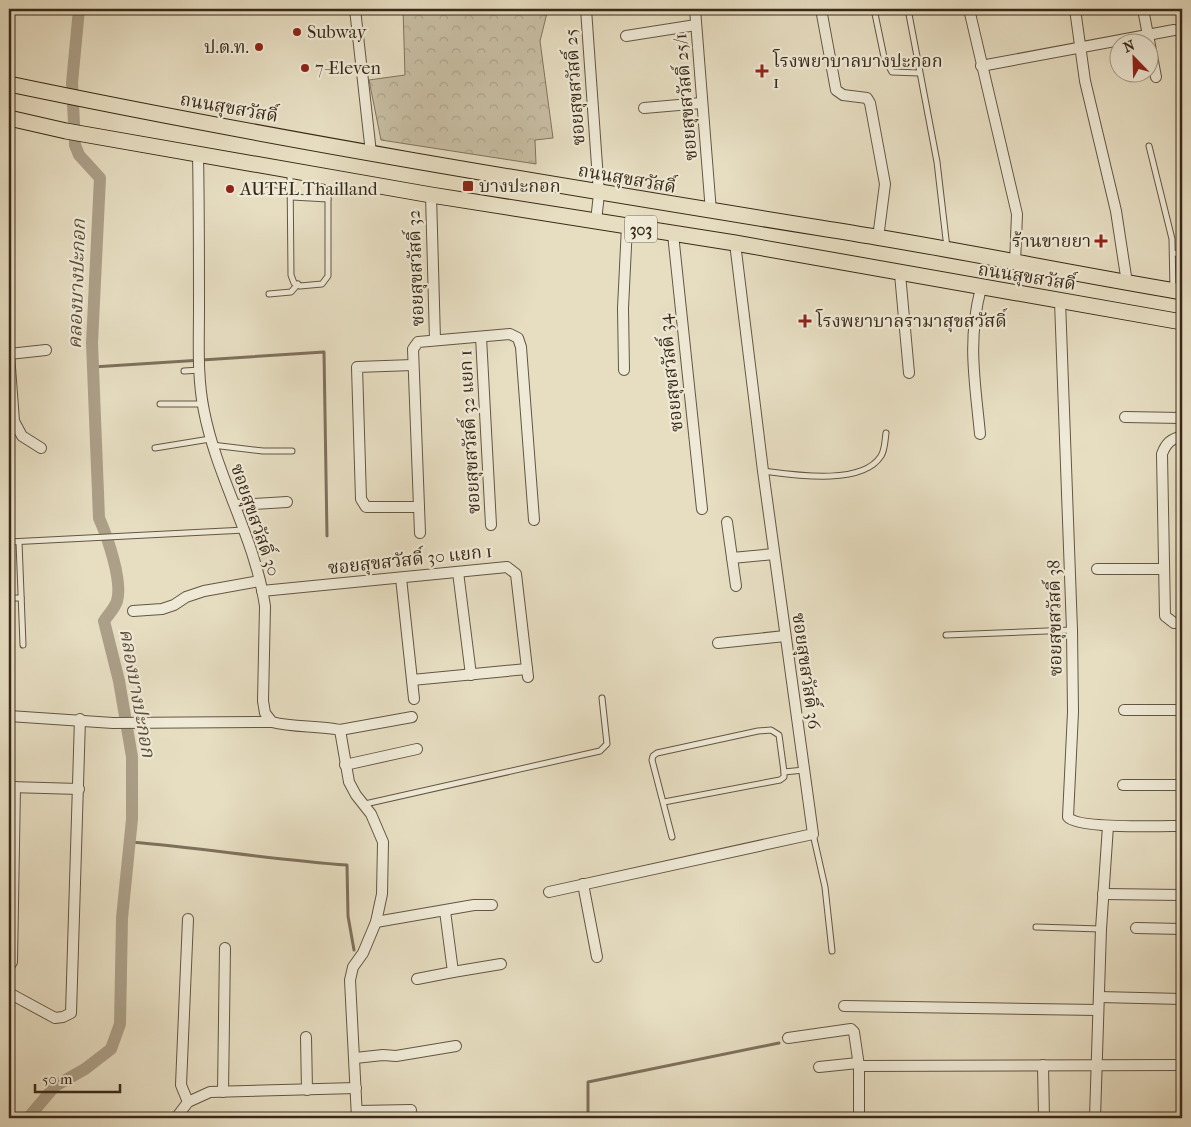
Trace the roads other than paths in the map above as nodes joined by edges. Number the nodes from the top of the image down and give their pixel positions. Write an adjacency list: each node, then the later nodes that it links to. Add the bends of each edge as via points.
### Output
1 (355, 9): 25 (street)
2 (586, 9): 29 (street, ซอยสุขสวัสดิ์ 25)
3 (698, 9): 10 (street, ซอยสุขสวัสดิ์ 25/1)
4 (821, 9): 37 (street, via 836,90 843,95 861,96 870,102 885,184)
5 (874, 9): 18 (lane, via 884,56 892,72)
6 (908, 9): 18 (lane)
7 (969, 9): 17 (street)
8 (1076, 9): 16 (street)
9 (1143, 9): 12 (street)
10 (696, 25): 14 (street); 20 (street, ซอยสุขสวัสดิ์ 25/1)
11 (1174, 30): 13 (street)
12 (1147, 32)
13 (1158, 32)
14 (626, 36)
15 (1108, 43): 16 (street)
16 (1080, 49): 17 (street); 44 (street, via 1116,211)
17 (981, 66): 42 (street, via 1017,214)
18 (919, 73): 39 (lane, via 937,162)
19 (9, 84): 25 (main road, ถนนสุขสวัสดิ์ / 303)
20 (702, 103): 21 (street); 33 (street, ซอยสุขสวัสดิ์ 25/1)
21 (644, 108)
22 (9, 118): 24 (main road, ถนนสุขสวัสดิ์ / 303)
23 (1149, 146): 40 (lane)
24 (198, 153): 26 (main road, ถนนสุขสวัสดิ์ / 303); 56 (street, ซอยสุขสวัสดิ์ 30)
25 (370, 153): 29 (main road, ถนนสุขสวัสดิ์ / 303)
26 (290, 168): 27 (main road, ถนนสุขสวัสดิ์ / 303); 30 (lane)
27 (328, 176): 31 (main road, ถนนสุขสวัสดิ์ / 303); 32 (lane)
28 (267, 190): 30 (lane)
29 (599, 194): 33 (main road, ถนนสุขสวัสดิ์ / 303); 34 (street, ซอยสุขสวัสดิ์ 25)
30 (292, 195): 32 (lane); 45 (lane, via 291,275 294,283)
31 (430, 195): 34 (main road, ถนนสุขสวัสดิ์ / 303); 53 (street, ซอยสุขสวัสดิ์ 32)
32 (328, 199): 45 (lane, via 328,276 322,284)
33 (711, 212): 37 (main road, ถนนสุขสวัสดิ์ / 303)
34 (596, 221): 35 (main road, ถนนสุขสวัสดิ์ / 303)
35 (626, 226): 36 (main road, ถนนสุขสวัสดิ์ / 303); 58 (street)
36 (673, 234): 38 (main road, ถนนสุขสวัสดิ์ / 303); 76 (street, ซอยสุขสวัสดิ์ 34)
37 (878, 238): 39 (main road, ถนนสุขสวัสดิ์ / 303)
38 (735, 243): 43 (main road, ถนนสุขสวัสดิ์ / 303); 72 (street, ซอยสุขสวัสดิ์ 36)
39 (947, 250): 42 (main road, ถนนสุขสวัสดิ์ / 303)
40 (1173, 253): 41 (lane); 47 (lane)
41 (1182, 254)
42 (1015, 262): 44 (main road, ถนนสุขสวัสดิ์ / 303)
43 (900, 274): 46 (main road, ถนนสุขสวัสดิ์ / 303); 60 (street)
44 (1127, 283): 47 (main road, ถนนสุขสวัสดิ์ / 303)
45 (298, 284): 48 (lane, via 291,292)
46 (981, 288): 49 (main road, ถนนสุขสวัสดิ์ / 303); 66 (street, via 971,338)
47 (1178, 291)
48 (269, 294)
49 (1060, 301): 50 (main road, ถนนสุขสวัสดิ์ / 303); 96 (street, ซอยสุขสวัสดิ์ 38)
50 (1182, 322): 51 (street)
51 (1182, 328)
52 (481, 337): 53 (street); 77 (street, via 510,334 518,338 521,347); 79 (street, ซอยสุขสวัสดิ์ 32 แยก 1)
53 (435, 340): 57 (street, via 418,342 413,349)
54 (46, 350): 55 (street)
55 (9, 354): 69 (street, via 14,421 22,436)
56 (200, 364): 59 (lane); 62 (street, ซอยสุขสวัสดิ์ 30)
57 (413, 365): 75 (street); 75 (street, via 357,367 362,504 366,507)
58 (624, 370)
59 (184, 371)
60 (909, 373)
61 (160, 404): 62 (lane)
62 (203, 404): 68 (street, ซอยสุขสวัสดิ์ 30)
63 (1125, 418): 64 (street)
64 (1182, 418)
65 (886, 433): 72 (lane, via 882,455 869,468 855,473 797,475)
66 (980, 434)
67 (1182, 436): 87 (street, via 1165,446 1162,454)
68 (211, 442): 70 (lane); 71 (lane, via 263,451); 74 (street, ซอยสุขสวัสดิ์ 30)
69 (41, 448)
70 (155, 448)
71 (292, 451)
72 (763, 471): 84 (street, ซอยสุขสวัสดิ์ 36)
73 (287, 502): 74 (street)
74 (235, 505): 80 (street, ซอยสุขสวัสดิ์ 30)
75 (419, 507): 81 (street)
76 (702, 508)
77 (534, 520)
78 (727, 522): 85 (street)
79 (491, 525)
80 (245, 530): 83 (lane); 90 (street, ซอยสุขสวัสดิ์ 30)
81 (420, 533)
82 (9, 542): 83 (lane)
83 (19, 542): 93 (lane)
84 (774, 554): 85 (street); 98 (street, ซอยสุขสวัสดิ์ 36)
85 (732, 558): 91 (street)
86 (1097, 569): 87 (street)
87 (1164, 569): 95 (street, via 1166,616 1174,623)
88 (458, 572): 89 (street, ซอยสุขสวัสดิ์ 30 แยก 1); 101 (street); 101 (street, ซอยสุขสวัสดิ์ 30 แยก 1, via 507,568 516,574 527,673)
89 (401, 578): 90 (street, ซอยสุขสวัสดิ์ 30 แยก 1); 102 (street)
90 (261, 586): 94 (street, ซอยสุขสวัสดิ์ 30 แยก 1, via 204,591 186,597 174,606); 110 (street, ซอยสุขสวัสดิ์ 30, via 264,606 263,701 265,713)
91 (736, 586)
92 (9, 598): 93 (lane)
93 (21, 598): 100 (lane)
94 (133, 611)
95 (1182, 623)
96 (1072, 630): 97 (lane); 122 (street, ซอยสุขสวัสดิ์ 38, via 1073,712 1068,817 1073,822)
97 (946, 635)
98 (785, 636): 99 (street); 114 (street, ซอยสุขสวัสดิ์ 36)
99 (718, 643)
100 (23, 644)
101 (471, 675): 102 (street)
102 (412, 680): 104 (street)
103 (602, 698): 121 (lane, via 608,744 600,751)
104 (414, 699)
105 (1124, 710): 106 (street)
106 (1182, 710)
107 (9, 716): 109 (street)
108 (412, 717): 111 (street)
109 (80, 719): 110 (street, via 113,723); 119 (street)
110 (272, 722): 111 (street)
111 (340, 730): 113 (street)
112 (418, 750): 113 (street)
113 (345, 765): 121 (street, via 356,796)
114 (804, 770): 115 (lane); 124 (street, ซอยสุขสวัสดิ์ 36)
115 (784, 772): 120 (lane, via 780,780); 120 (lane, via 779,735 771,730 657,753 652,760)
116 (1123, 785): 117 (street)
117 (1182, 785)
118 (12, 787): 119 (street); 142 (street, via 12,962)
119 (78, 789): 145 (street, via 71,1013 55,1018)
120 (664, 802): 125 (lane)
121 (365, 804): 133 (street, via 383,842 382,894)
122 (1108, 826): 123 (street, ซอยสุขสวัสดิ์ 38); 128 (street)
123 (1182, 826)
124 (813, 834): 126 (street); 139 (lane, via 825,887)
125 (672, 837)
126 (583, 884): 127 (street); 140 (street)
127 (549, 892)
128 (1103, 894): 129 (street); 136 (street)
129 (1182, 894)
130 (492, 904): 131 (street)
131 (445, 911): 133 (street); 143 (street)
132 (188, 919): 162 (street, via 181,1084)
133 (376, 922): 153 (street, via 364,953 353,966 350,980)
134 (1036, 928): 136 (lane)
135 (1136, 928): 137 (street)
136 (1101, 929): 146 (street)
137 (1182, 929)
138 (225, 948): 161 (street)
139 (832, 951)
140 (597, 957)
141 (501, 964): 143 (street)
142 (9, 967)
143 (453, 972): 144 (street)
144 (417, 979)
145 (9, 993)
146 (1099, 997): 147 (street); 149 (street)
147 (1182, 999)
148 (844, 1006): 149 (street)
149 (1098, 1010): 155 (street)
150 (306, 1037): 160 (street)
151 (788, 1038): 154 (street, via 851,1029)
152 (456, 1046): 153 (street, via 396,1056)
153 (355, 1058): 159 (street)
154 (859, 1064): 156 (street); 158 (street); 166 (street)
155 (1097, 1064): 156 (street); 157 (street); 168 (street)
156 (1043, 1065): 167 (street)
157 (1182, 1065)
158 (819, 1067)
159 (356, 1088): 160 (street); 164 (street)
160 (307, 1090): 161 (street)
161 (223, 1092): 162 (street, via 204,1094)
162 (188, 1102): 165 (street)
163 (411, 1110): 164 (street)
164 (358, 1115)
165 (176, 1118)
166 (859, 1118)
167 (1044, 1118)
168 (1096, 1118)

